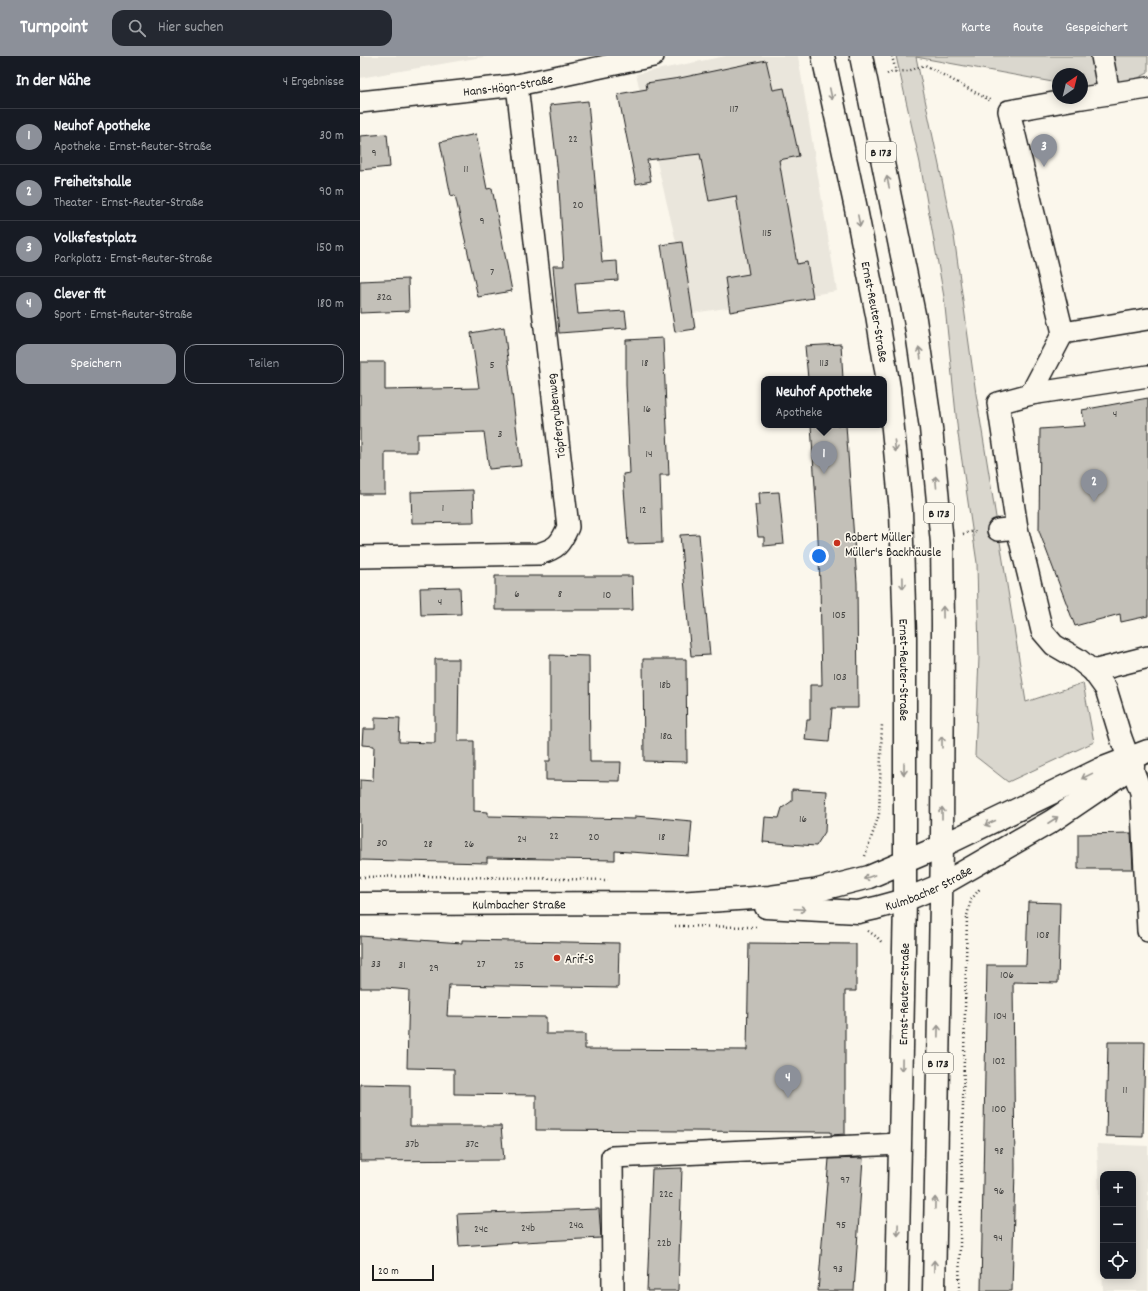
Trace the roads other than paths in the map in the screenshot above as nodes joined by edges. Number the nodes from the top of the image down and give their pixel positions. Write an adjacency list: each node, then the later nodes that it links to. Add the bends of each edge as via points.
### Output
1 (653, 56): 5 (street, Hans-Högn-Straße)
2 (823, 56): 20 (main road, Ernst-Reuter-Straße / B 173, one-way to 20, via 877,314 897,462 905,637)
3 (861, 56): 19 (main road, B 173, one-way to 3, via 942,542 931,428 915,319)
4 (1102, 56): 7 (street)
5 (517, 85): 9 (street, Hans-Högn-Straße); 15 (street, Töpfergrubenweg, via 568,527 562,541 552,550 539,554)
6 (1148, 88): 7 (street)
7 (1109, 93): 8 (street)
8 (1088, 97)
9 (360, 102)
10 (1052, 103): 12 (street, via 1010,111)
11 (1148, 319): 12 (street)
12 (1063, 333): 14 (street)
13 (1148, 376): 14 (street)
14 (1031, 394): 17 (street, via 998,403 1007,529 1042,631 1054,645)
15 (360, 557)
16 (1148, 657): 17 (street)
17 (1093, 671): 18 (street, via 1106,688 1120,738)
18 (1139, 758): 19 (main road, Kulmbacher Straße, one-way to 19, via 1101,769); 21 (main road, Kulmbacher Straße, one-way to 18, via 1052,821); 25 (street)
19 (942, 846): 20 (main road, Kulmbacher Straße); 21 (main road, B 173)
20 (904, 862): 22 (main road, Ernst-Reuter-Straße / B 173); 23 (main road, Kulmbacher Straße, one-way to 23, via 869,877 814,891 770,897)
21 (941, 885): 22 (main road, Kulmbacher Straße); 29 (main road, B 173, one-way to 21)
22 (905, 900): 23 (main road, Kulmbacher Straße, one-way to 22, via 858,912); 26 (main road, Ernst-Reuter-Straße / B 173, one-way to 26)
23 (677, 903): 24 (main road, Kulmbacher Straße)
24 (360, 904)
25 (1148, 931)
26 (900, 1144): 27 (street, via 612,1157); 28 (main road, Ernst-Reuter-Straße / B 173, one-way to 28)
27 (614, 1291)
28 (897, 1291)
29 (934, 1291)

